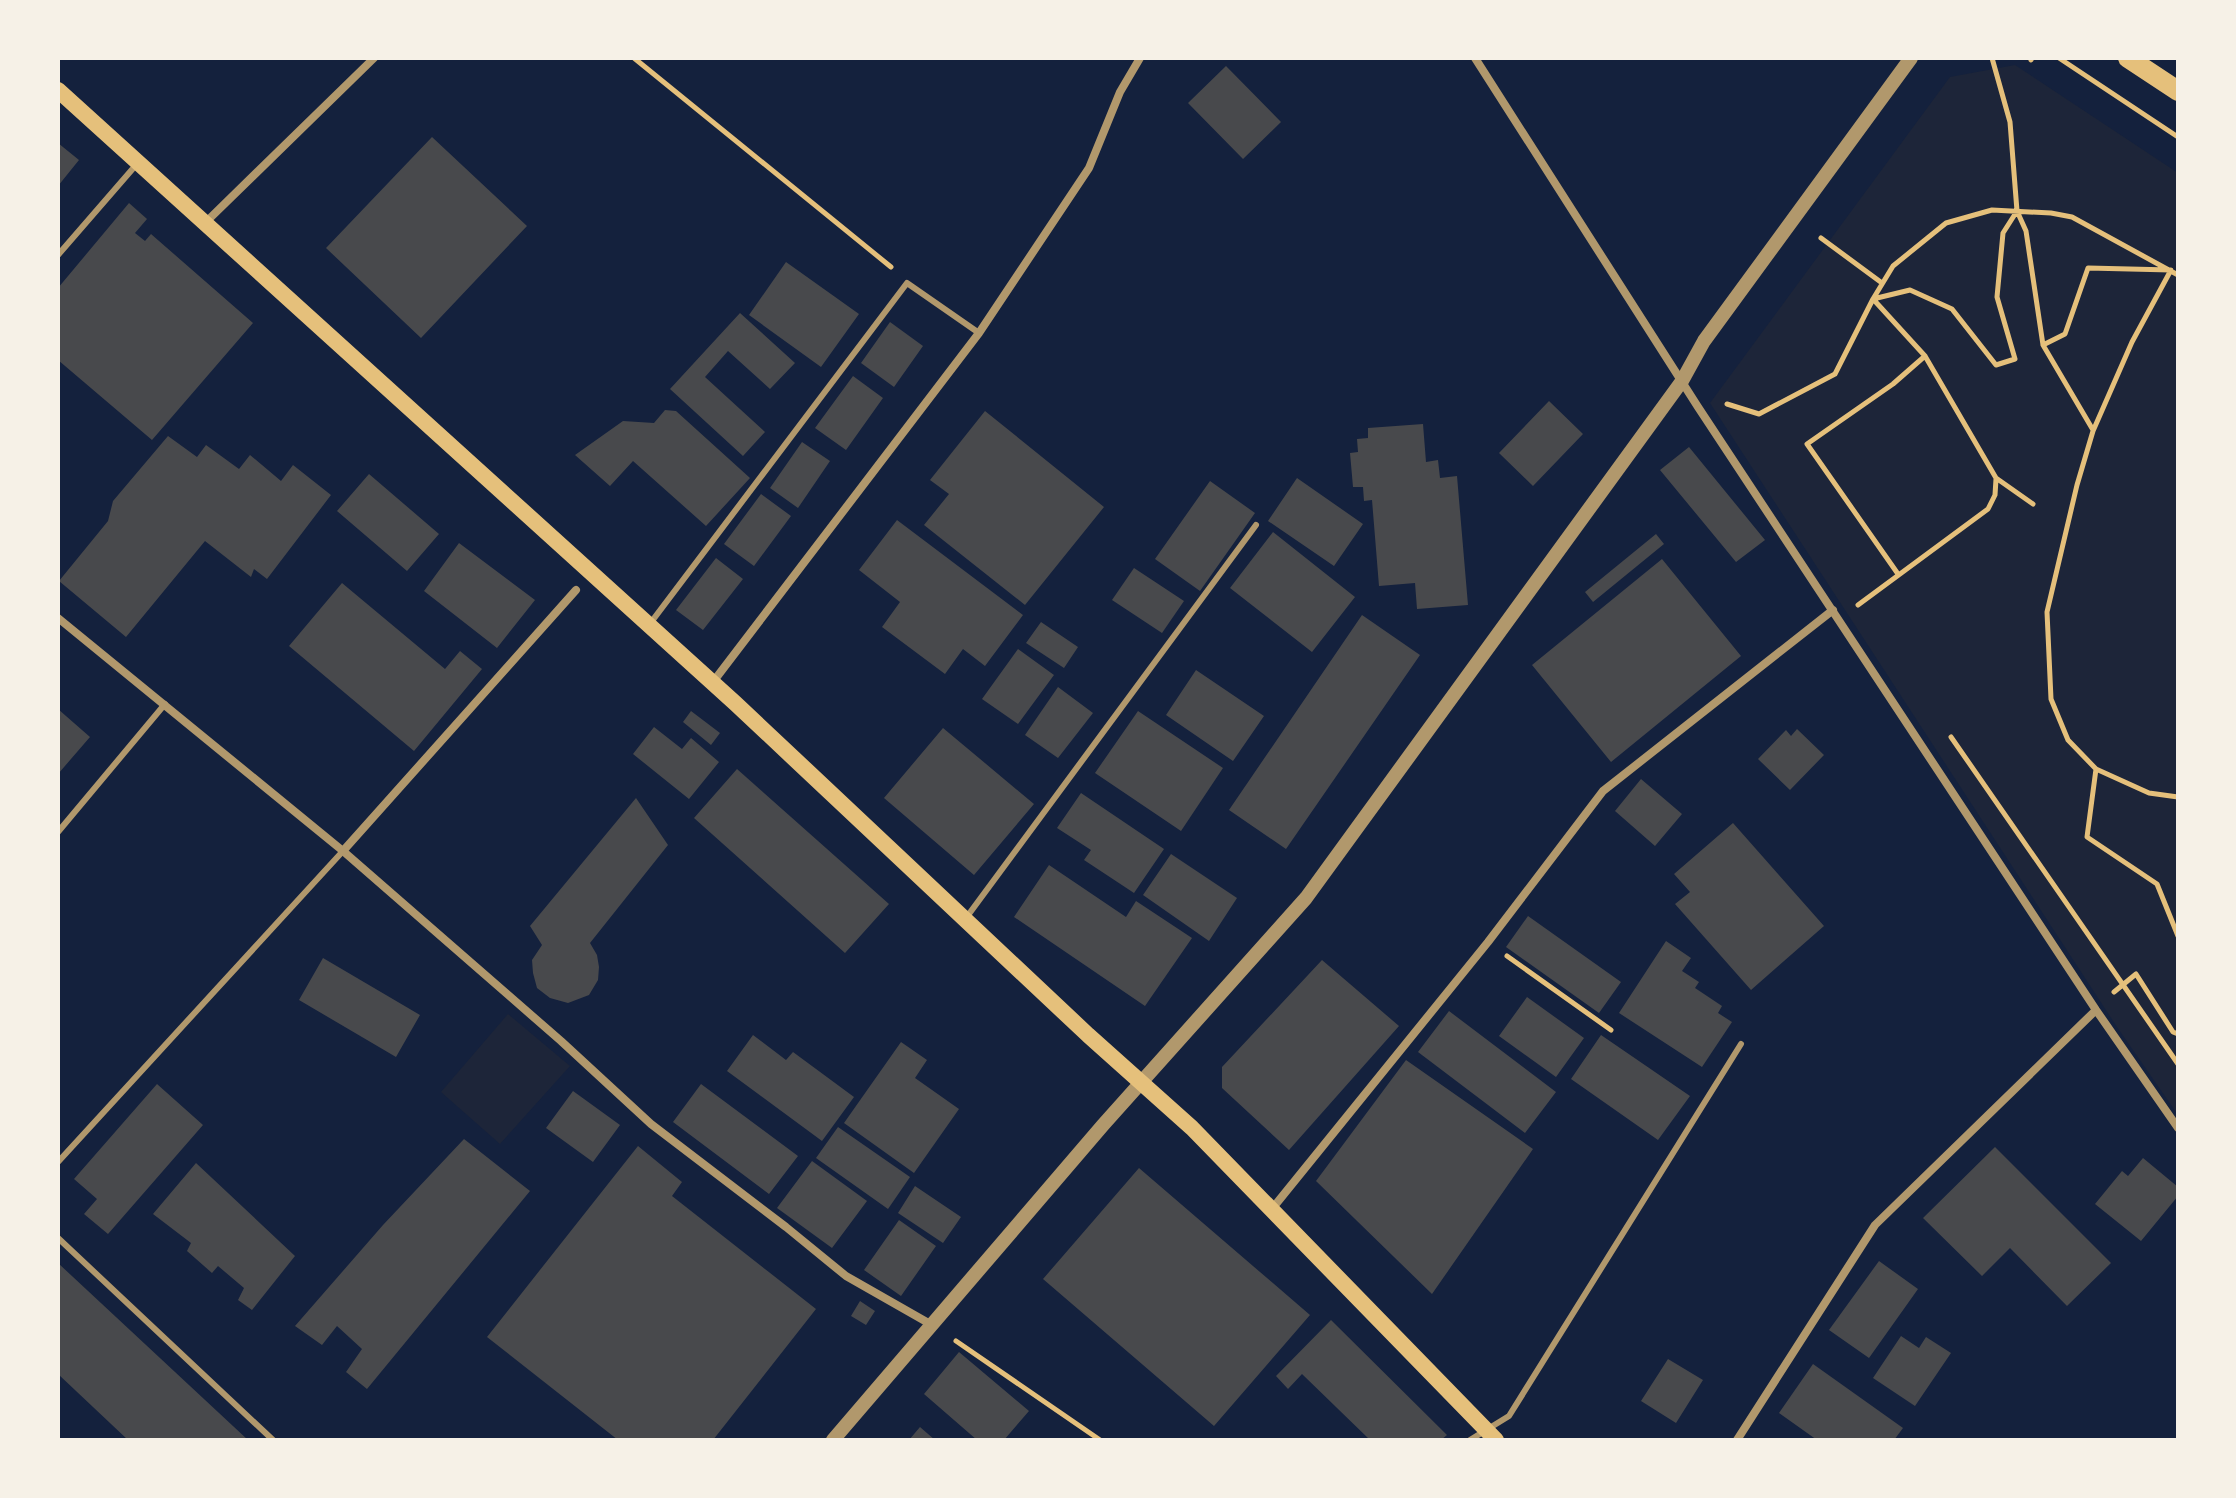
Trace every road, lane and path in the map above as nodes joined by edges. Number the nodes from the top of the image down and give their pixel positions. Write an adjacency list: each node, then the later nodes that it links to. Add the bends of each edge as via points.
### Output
1 (374, 58): 14 (street)
2 (634, 58): 19 (path)
3 (1140, 58): 22 (street, via 1089,168)
4 (1475, 58): 25 (street)
5 (1911, 58): 25 (street, via 1704,341)
6 (1992, 58): 13 (path, via 2010,122)
7 (2059, 58): 11 (path)
8 (2128, 58): 10 (main road)
9 (58, 90): 12 (main road)
10 (2178, 91)
11 (2178, 137)
12 (139, 162): 14 (main road); 16 (lane)
13 (2017, 211): 17 (path, via 2072,217); 20 (path, via 1992,210 1946,223 1893,266); 21 (path, via 2003,233 1997,297 2015,359 1996,365 1952,309 1910,290); 23 (path, via 2026,231)
14 (206, 222): 37 (main road)
15 (1821, 238): 20 (path)
16 (58, 255)
17 (2171, 270): 18 (path); 23 (path, via 2088,268 2065,334); 27 (path)
18 (2178, 275)
19 (907, 283): 22 (lane); 37 (lane)
20 (1882, 283): 21 (path)
21 (1873, 299): 24 (path); 26 (path, via 1835,374 1759,414 1722,403)
22 (979, 333): 38 (street)
23 (2043, 345): 27 (path)
24 (1925, 356): 28 (path); 31 (path, via 1807,444)
25 (1682, 381): 35 (street); 54 (street, via 1306,898)
26 (1731, 415)
27 (2093, 431): 41 (path, via 2047,612 2051,699 2068,740)
28 (1996, 478): 29 (path); 31 (path, via 1988,509)
29 (2033, 504)
30 (1256, 525): 45 (lane)
31 (1898, 574): 34 (path)
32 (576, 590): 44 (street)
33 (1851, 593): 34 (path)
34 (1859, 605): 35 (path)
35 (1833, 610): 47 (street, via 1603,791); 49 (street)
36 (58, 618): 39 (street)
37 (649, 625): 38 (main road)
38 (712, 683): 45 (main road)
39 (165, 704): 43 (lane); 44 (street)
40 (1950, 736): 53 (path)
41 (2096, 769): 42 (path, via 2149,793); 46 (path, via 2087,837 2157,884)
42 (2178, 797)
43 (58, 832)
44 (343, 851): 56 (lane); 59 (street, via 651,1124 846,1276)
45 (966, 918): 54 (main road)
46 (2178, 936)
47 (1488, 942): 50 (path); 57 (street)
48 (2136, 974): 51 (path)
49 (2096, 1010): 55 (street); 65 (street, via 1875,1225)
50 (1611, 1030)
51 (2178, 1034)
52 (1741, 1044): 60 (lane, via 1509,1416)
53 (2178, 1064)
54 (1141, 1082): 57 (main road); 59 (street)
55 (2178, 1128)
56 (58, 1162)
57 (1271, 1209): 60 (main road)
58 (58, 1238): 61 (lane)
59 (932, 1325): 62 (street); 63 (path)
60 (1491, 1435): 64 (lane)
61 (273, 1440)
62 (833, 1440)
63 (1100, 1440)
64 (1470, 1440)
65 (1737, 1440)

